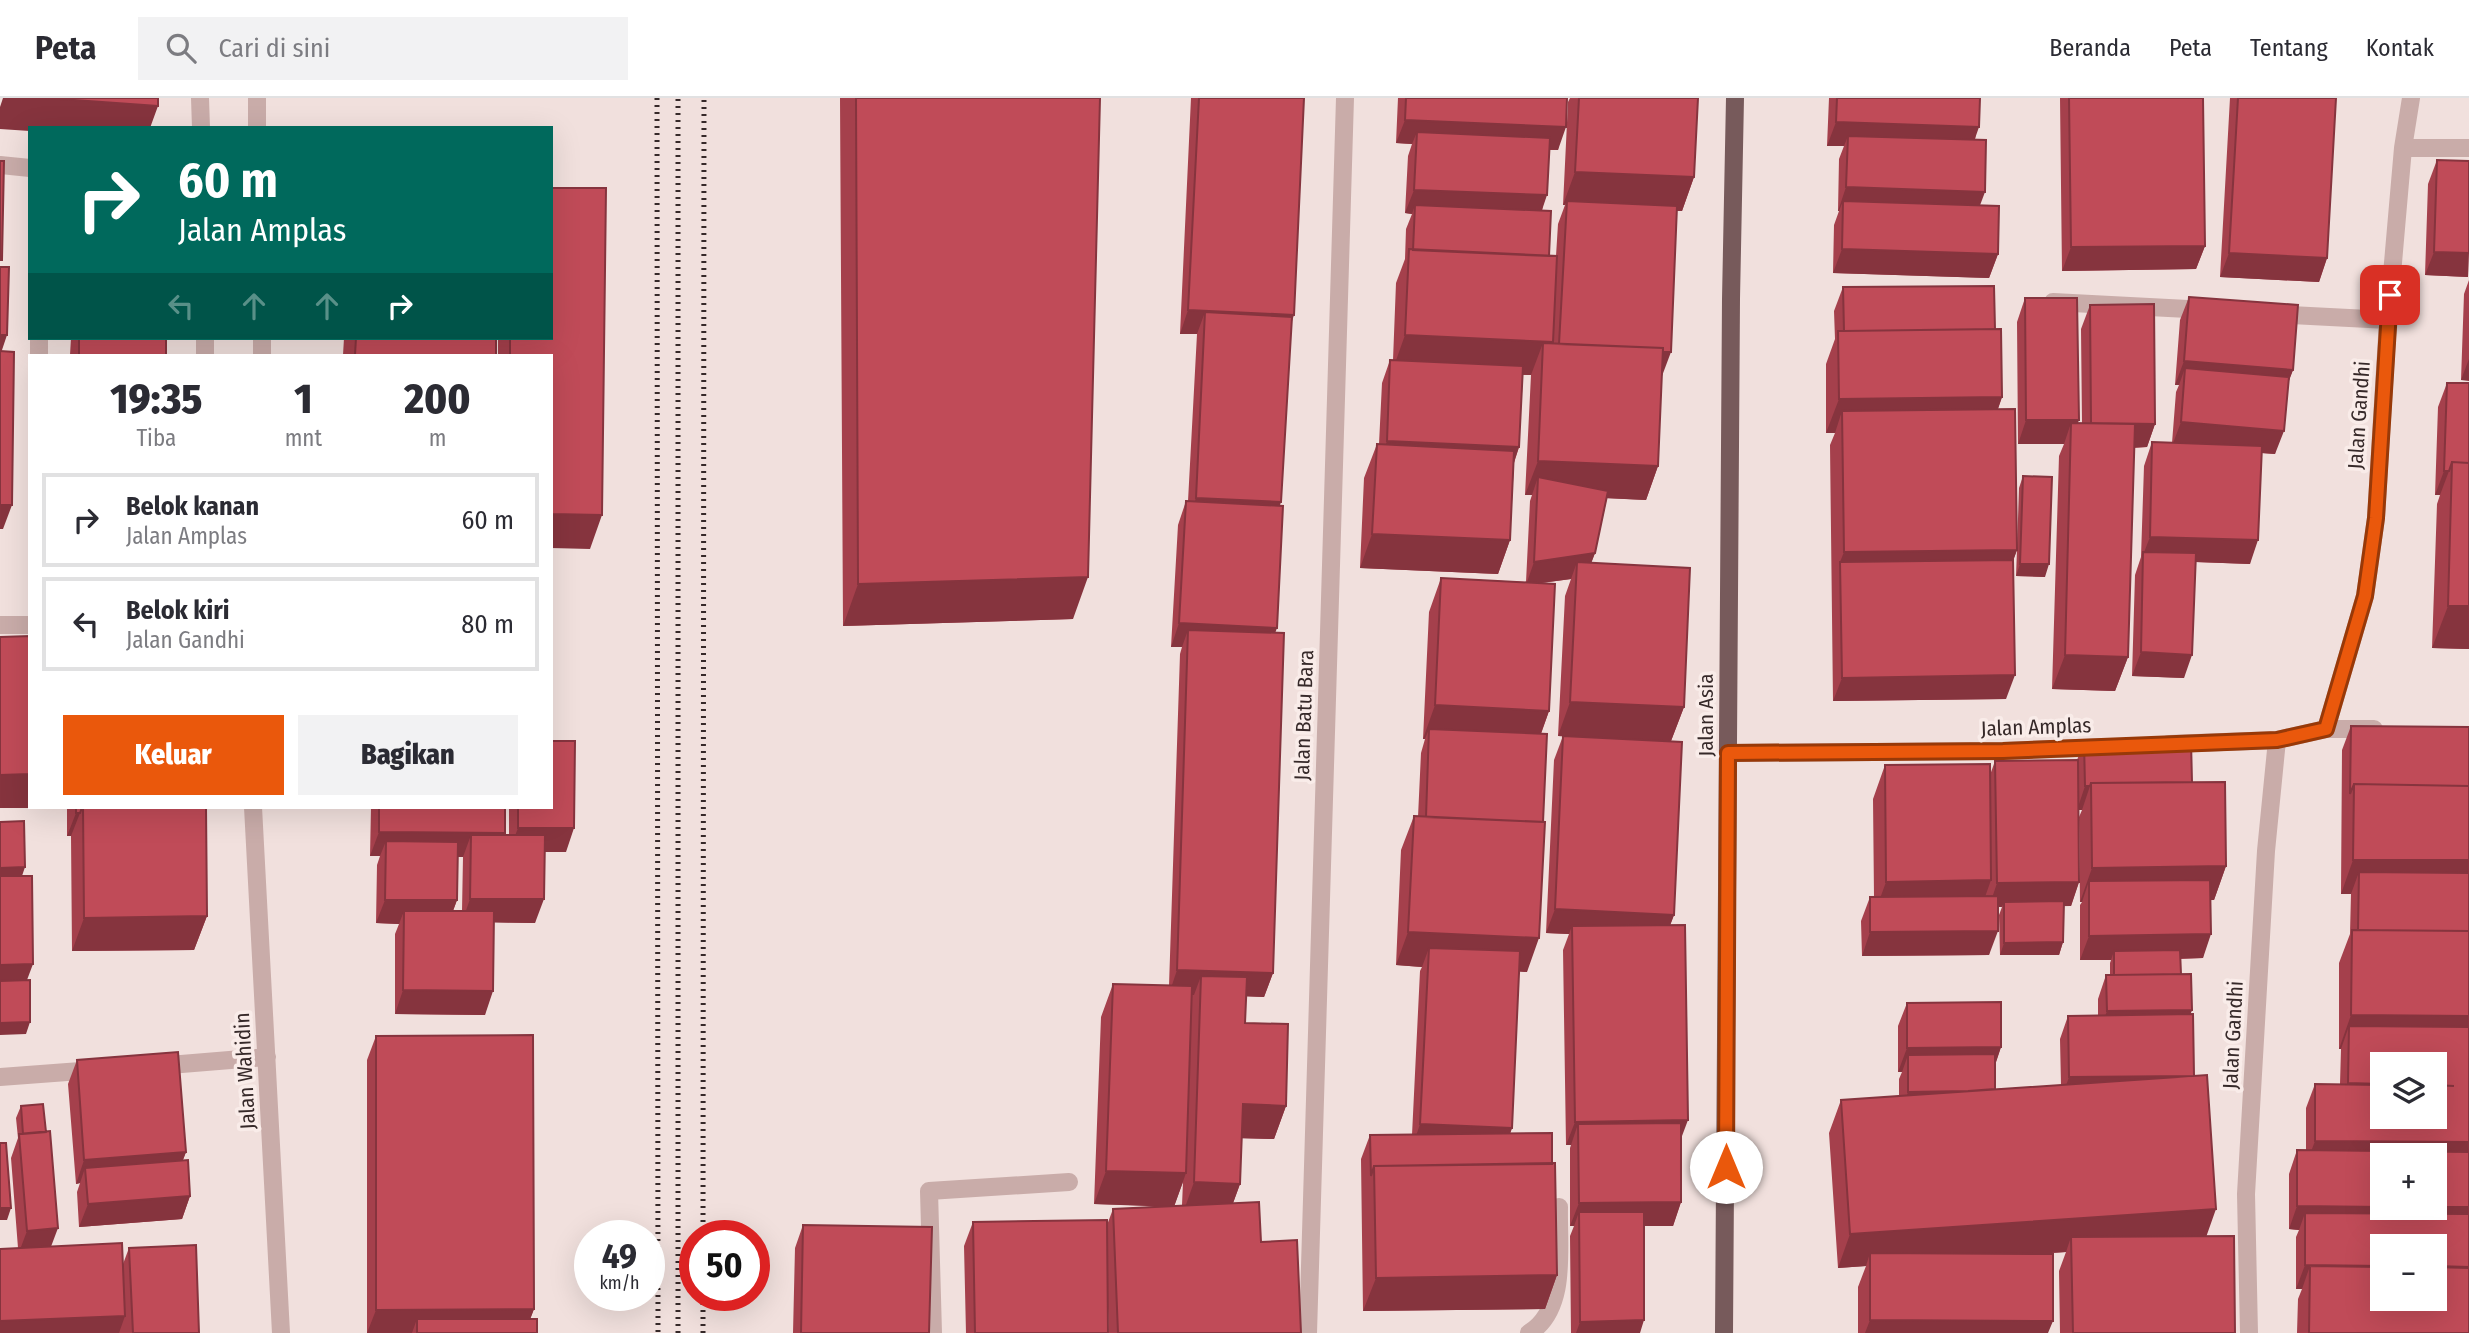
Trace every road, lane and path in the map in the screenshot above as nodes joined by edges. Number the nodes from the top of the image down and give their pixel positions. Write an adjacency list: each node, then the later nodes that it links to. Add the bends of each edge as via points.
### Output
1 (200, 98): 6 (street)
2 (257, 98): 7 (street)
3 (1345, 98): 33 (street, Jalan Batu Bara)
4 (1735, 98): 23 (main road, Jalan Asia)
5 (2411, 98): 8 (street, Jalan Gandhi)
6 (201, 126)
7 (257, 126)
8 (2403, 148): 9 (street); 15 (street, Jalan Gandhi)
9 (2469, 148)
10 (0, 166): 11 (street)
11 (28, 168)
12 (2035, 301): 13 (street)
13 (2225, 311)
14 (2252, 313): 15 (street)
15 (2388, 320): 18 (street, Jalan Gandhi, via 2376,518 2365,596)
16 (0, 625): 17 (street)
17 (28, 625)
18 (2326, 729): 19 (street); 20 (street)
19 (2391, 729)
20 (2277, 740): 21 (street); 36 (street, Jalan Gandhi, via 2246,1194)
21 (2154, 745)
22 (2126, 746): 23 (street, Jalan Amplas)
23 (1728, 753): 35 (main road, Jalan Asia)
24 (253, 809): 25 (street, Jalan Wahidin)
25 (267, 1057): 26 (street); 31 (street, Jalan Wahidin)
26 (144, 1067)
27 (116, 1069): 28 (street)
28 (0, 1077)
29 (1069, 1182): 32 (street, via 929,1191)
30 (1559, 1207): 34 (street, via 1558,1287 1552,1309)
31 (281, 1333)
32 (933, 1333)
33 (1308, 1333)
34 (1529, 1333)
35 (1724, 1333)
36 (2249, 1333)

